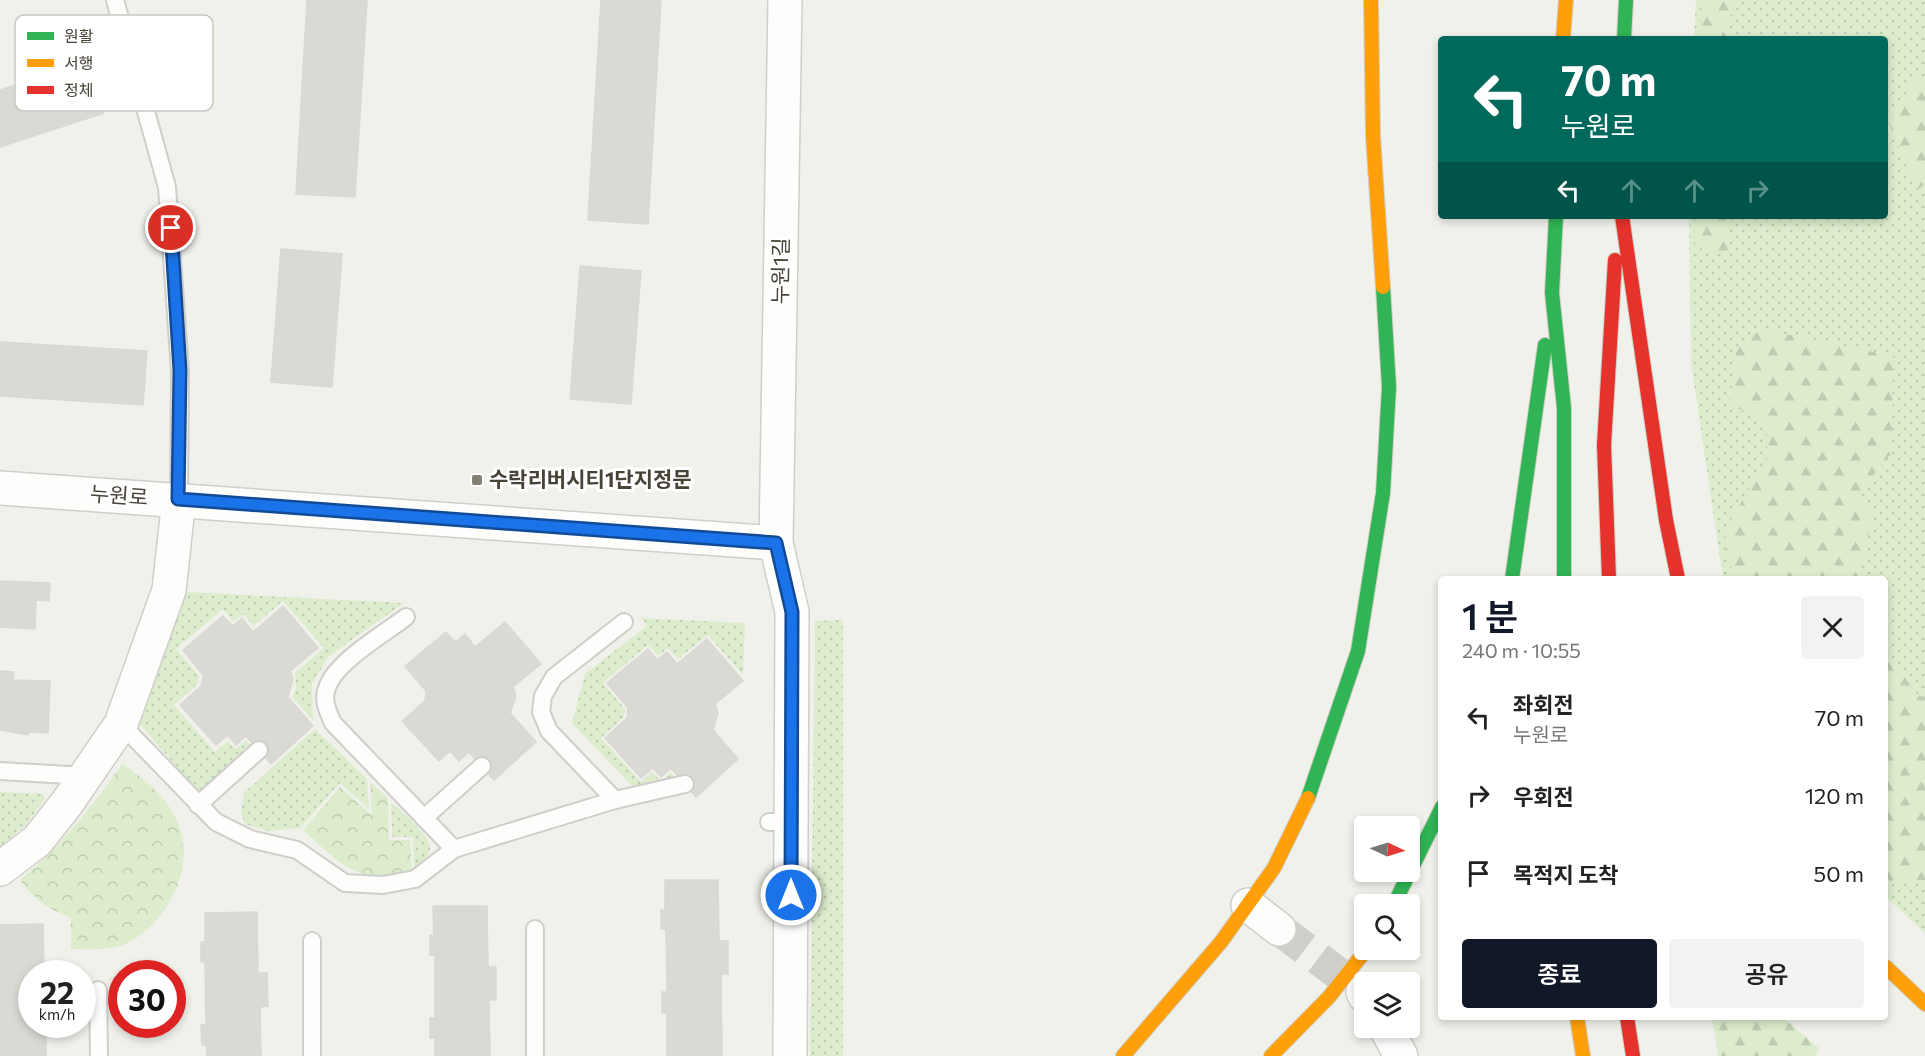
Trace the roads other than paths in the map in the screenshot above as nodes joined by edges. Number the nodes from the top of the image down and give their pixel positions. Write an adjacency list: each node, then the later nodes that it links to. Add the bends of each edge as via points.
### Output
1 (115, 0): 6 (lane)
2 (785, 0): 16 (street, 누원1길)
3 (1371, 0): 36 (main road, via 1373,136 1389,387 1383,493 1358,651 1312,790 1274,868)
4 (1566, 0): 7 (main road)
5 (1626, 0): 8 (main road)
6 (119, 15)
7 (1563, 36)
8 (1623, 36)
9 (146, 111): 15 (lane, via 167,187 180,370)
10 (1556, 219): 13 (main road)
11 (1621, 219): 19 (main road, via 1612,288 1604,445)
12 (1621, 219): 20 (main road)
13 (1552, 293): 17 (main road); 18 (main road, via 1564,408)
14 (0, 488): 15 (street, 누원로)
15 (178, 499): 16 (street, 누원로); 23 (street, via 169,590)
16 (776, 543): 50 (street, 누원1길, via 792,612 780,835)
17 (1512, 576)
18 (1564, 576)
19 (1609, 576)
20 (1677, 576)
21 (406, 617): 32 (lane, via 338,669 326,688 325,705 333,723)
22 (624, 622): 29 (lane, via 554,676 543,696 541,712 549,731)
23 (121, 724): 27 (street); 30 (lane)
24 (260, 750): 30 (lane)
25 (482, 766): 32 (lane)
26 (0, 771): 27 (lane)
27 (85, 776): 34 (street, via 37,841)
28 (685, 784): 29 (lane)
29 (615, 800): 33 (lane)
30 (198, 805): 33 (lane, via 216,822 250,839 297,850 345,883 383,885 415,879)
31 (1438, 815): 35 (main road)
32 (424, 818): 33 (lane)
33 (454, 849)
34 (0, 869)
35 (1399, 894)
36 (1248, 905): 38 (street); 51 (main road)
37 (535, 929): 49 (lane)
38 (1279, 929)
39 (312, 941): 48 (lane)
40 (1358, 960): 52 (main road, via 1329,997)
41 (1888, 970): 43 (main road)
42 (98, 990): 47 (lane)
43 (1925, 1004)
44 (1577, 1020): 54 (main road)
45 (1627, 1020): 55 (main road)
46 (1391, 1038): 53 (street)
47 (99, 1056)
48 (312, 1056)
49 (535, 1056)
50 (790, 1056)
51 (1123, 1056)
52 (1271, 1056)
53 (1401, 1056)
54 (1583, 1056)
55 (1633, 1056)

